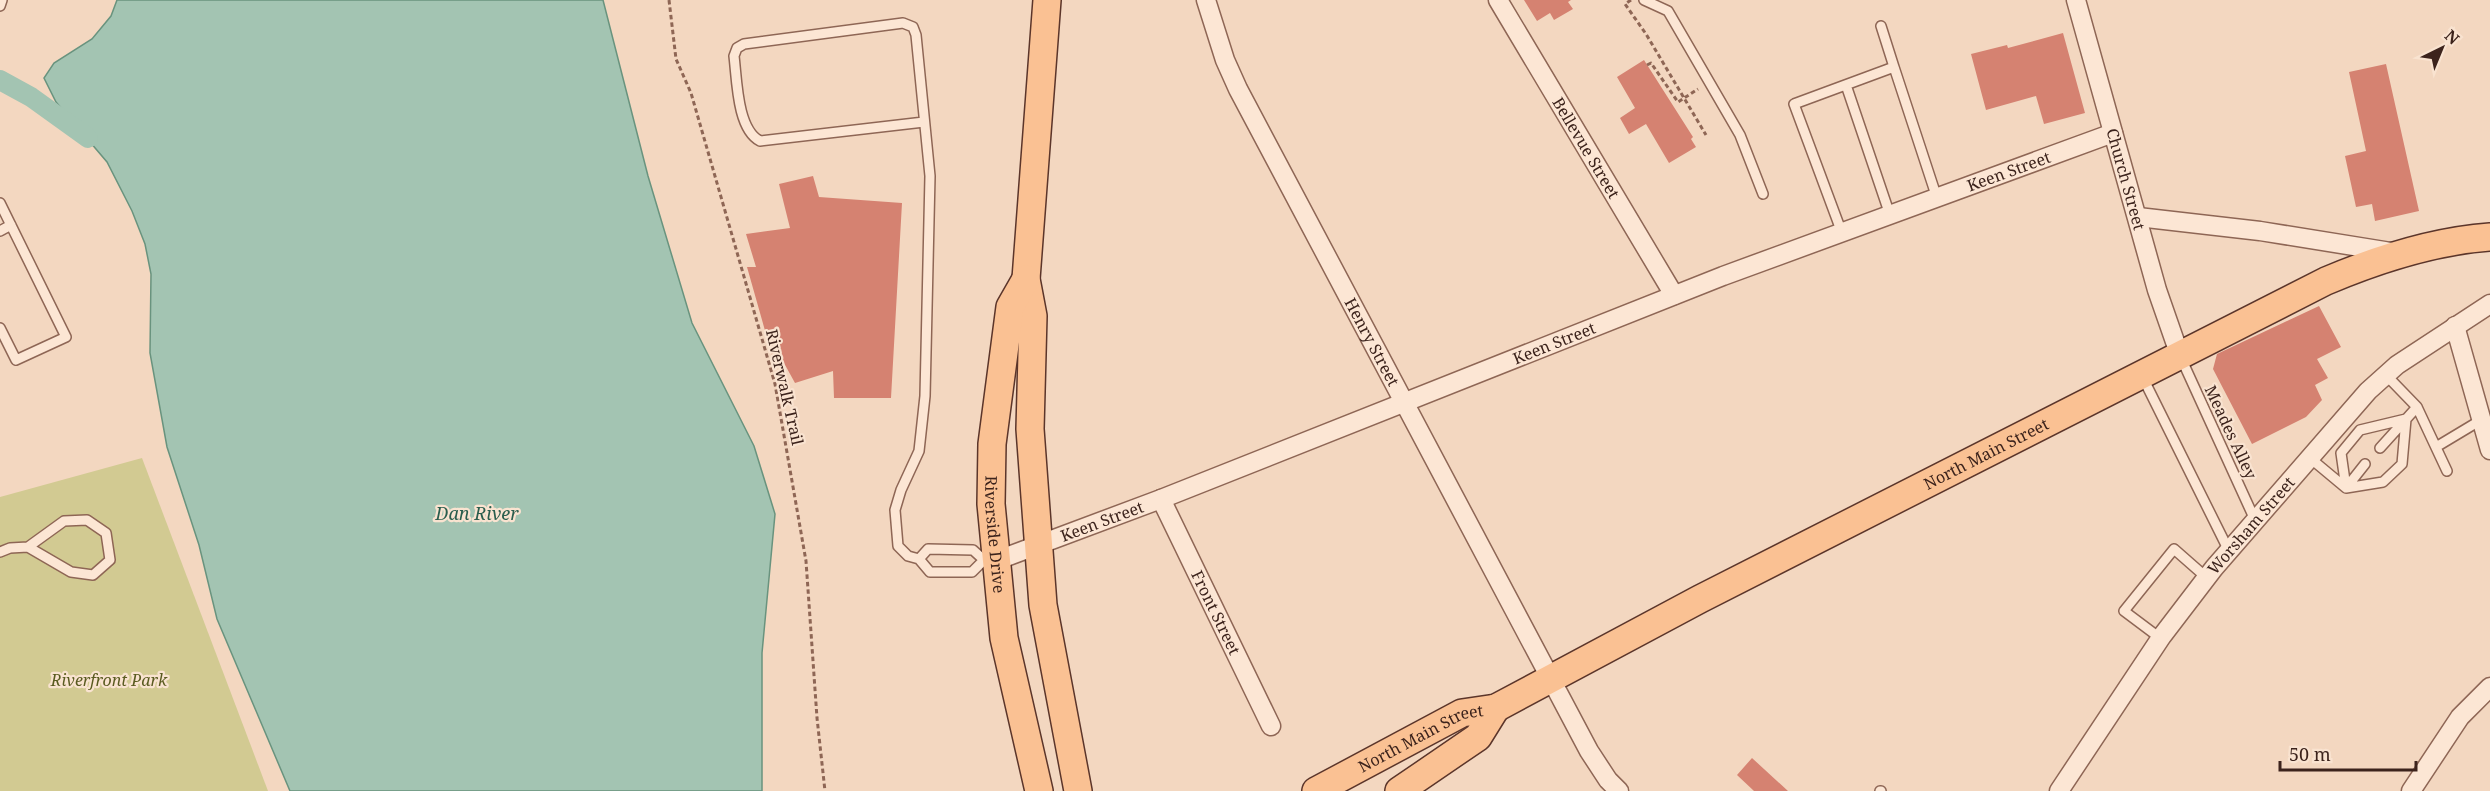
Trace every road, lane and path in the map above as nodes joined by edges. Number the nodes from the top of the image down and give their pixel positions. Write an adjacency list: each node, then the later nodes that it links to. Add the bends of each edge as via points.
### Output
1 (2, 0): 9 (lane)
2 (669, 0): 62 (path, Riverwalk Trail, via 676,59 691,93 775,384 806,561)
3 (1047, 0): 28 (main road, Riverside Drive)
4 (1206, 0): 36 (street, Henry Street, via 1238,89)
5 (1498, 0): 29 (street, Bellevue Street)
6 (1630, 0): 14 (path, via 1624,4)
7 (1644, 0): 18 (lane, via 1668,11 1740,135)
8 (2076, 0): 16 (street, Church Street)
9 (0, 6)
10 (1881, 26): 12 (lane)
11 (1647, 65): 14 (path, via 1651,63 1678,102)
12 (1894, 67): 13 (lane); 19 (lane)
13 (1846, 85): 21 (lane); 25 (lane, via 1794,104)
14 (1685, 98): 17 (path)
15 (924, 122): 15 (lane, via 916,35 913,27 903,23 744,44 734,56 744,123 752,137 760,141); 53 (lane, via 930,176 925,396 919,451 895,510 898,546 908,556)
16 (2113, 133): 19 (street, Keen Street); 22 (street, Church Street)
17 (1706, 135)
18 (1762, 194)
19 (1937, 198): 21 (street, Keen Street)
20 (0, 203): 23 (lane)
21 (1890, 215): 25 (street, Keen Street)
22 (2138, 217): 27 (street); 33 (street, Church Street)
23 (11, 225): 24 (lane); 32 (lane, via 66,337 16,360)
24 (0, 231)
25 (1842, 232): 29 (street, Keen Street)
26 (2490, 237): 27 (main road, North Main Street)
27 (2402, 253): 33 (main road, North Main Street, via 2326,282)
28 (1026, 279): 49 (main road, Riverside Drive, via 1033,316 1030,429); 54 (main road, Riverside Drive, via 1010,307 995,415)
29 (1674, 295): 36 (street, Keen Street)
30 (2490, 304): 31 (street, Worsham Street)
31 (2455, 326): 34 (street, Worsham Street); 39 (street)
32 (0, 328)
33 (2180, 356): 35 (main road, North Main Street); 48 (lane, Meades Alley)
34 (2386, 375): 37 (lane); 43 (street, Worsham Street)
35 (2142, 376): 51 (lane); 57 (main road, North Main Street)
36 (1403, 403): 47 (street, Keen Street); 57 (street, Henry Street)
37 (2417, 407): 38 (lane); 40 (lane)
38 (2406, 419): 41 (lane); 46 (lane, via 2402,464 2383,482); 46 (lane, via 2360,430 2341,453)
39 (2481, 420): 40 (lane); 42 (street)
40 (2436, 447): 45 (lane)
41 (2380, 448)
42 (2490, 450)
43 (2310, 458): 46 (lane); 48 (street, Worsham Street)
44 (2365, 464): 46 (lane)
45 (2447, 471)
46 (2346, 488)
47 (1161, 499): 49 (street, Keen Street); 60 (street, Front Street)
48 (2255, 520): 51 (street, Worsham Street)
49 (1039, 545): 54 (street, Keen Street); 64 (main road, Riverside Drive, via 1043,605)
50 (28, 547): 50 (lane, via 70,572 93,575 110,560 106,533 87,520 64,522); 52 (lane)
51 (2229, 551): 55 (street, Worsham Street)
52 (0, 552)
53 (919, 559): 54 (lane, via 928,549 961,549 973,550); 54 (lane, via 930,572 972,572)
54 (991, 560): 63 (main road, Riverside Drive, via 1004,638)
55 (2207, 578): 56 (street, Worsham Street); 56 (lane, via 2174,549 2124,611)
56 (2160, 638): 61 (street, Worsham Street)
57 (1550, 679): 59 (main road, North Main Street); 67 (street, Henry Street, via 1589,751)
58 (2490, 687): 68 (street, via 2460,717)
59 (1496, 708): 65 (main road, North Main Street, via 1462,713); 66 (main road, North Main Street, via 1478,737)
60 (1271, 726)
61 (2061, 790)
62 (825, 791)
63 (1039, 791)
64 (1078, 791)
65 (1316, 791)
66 (1399, 791)
67 (1619, 791)
68 (2410, 791)

